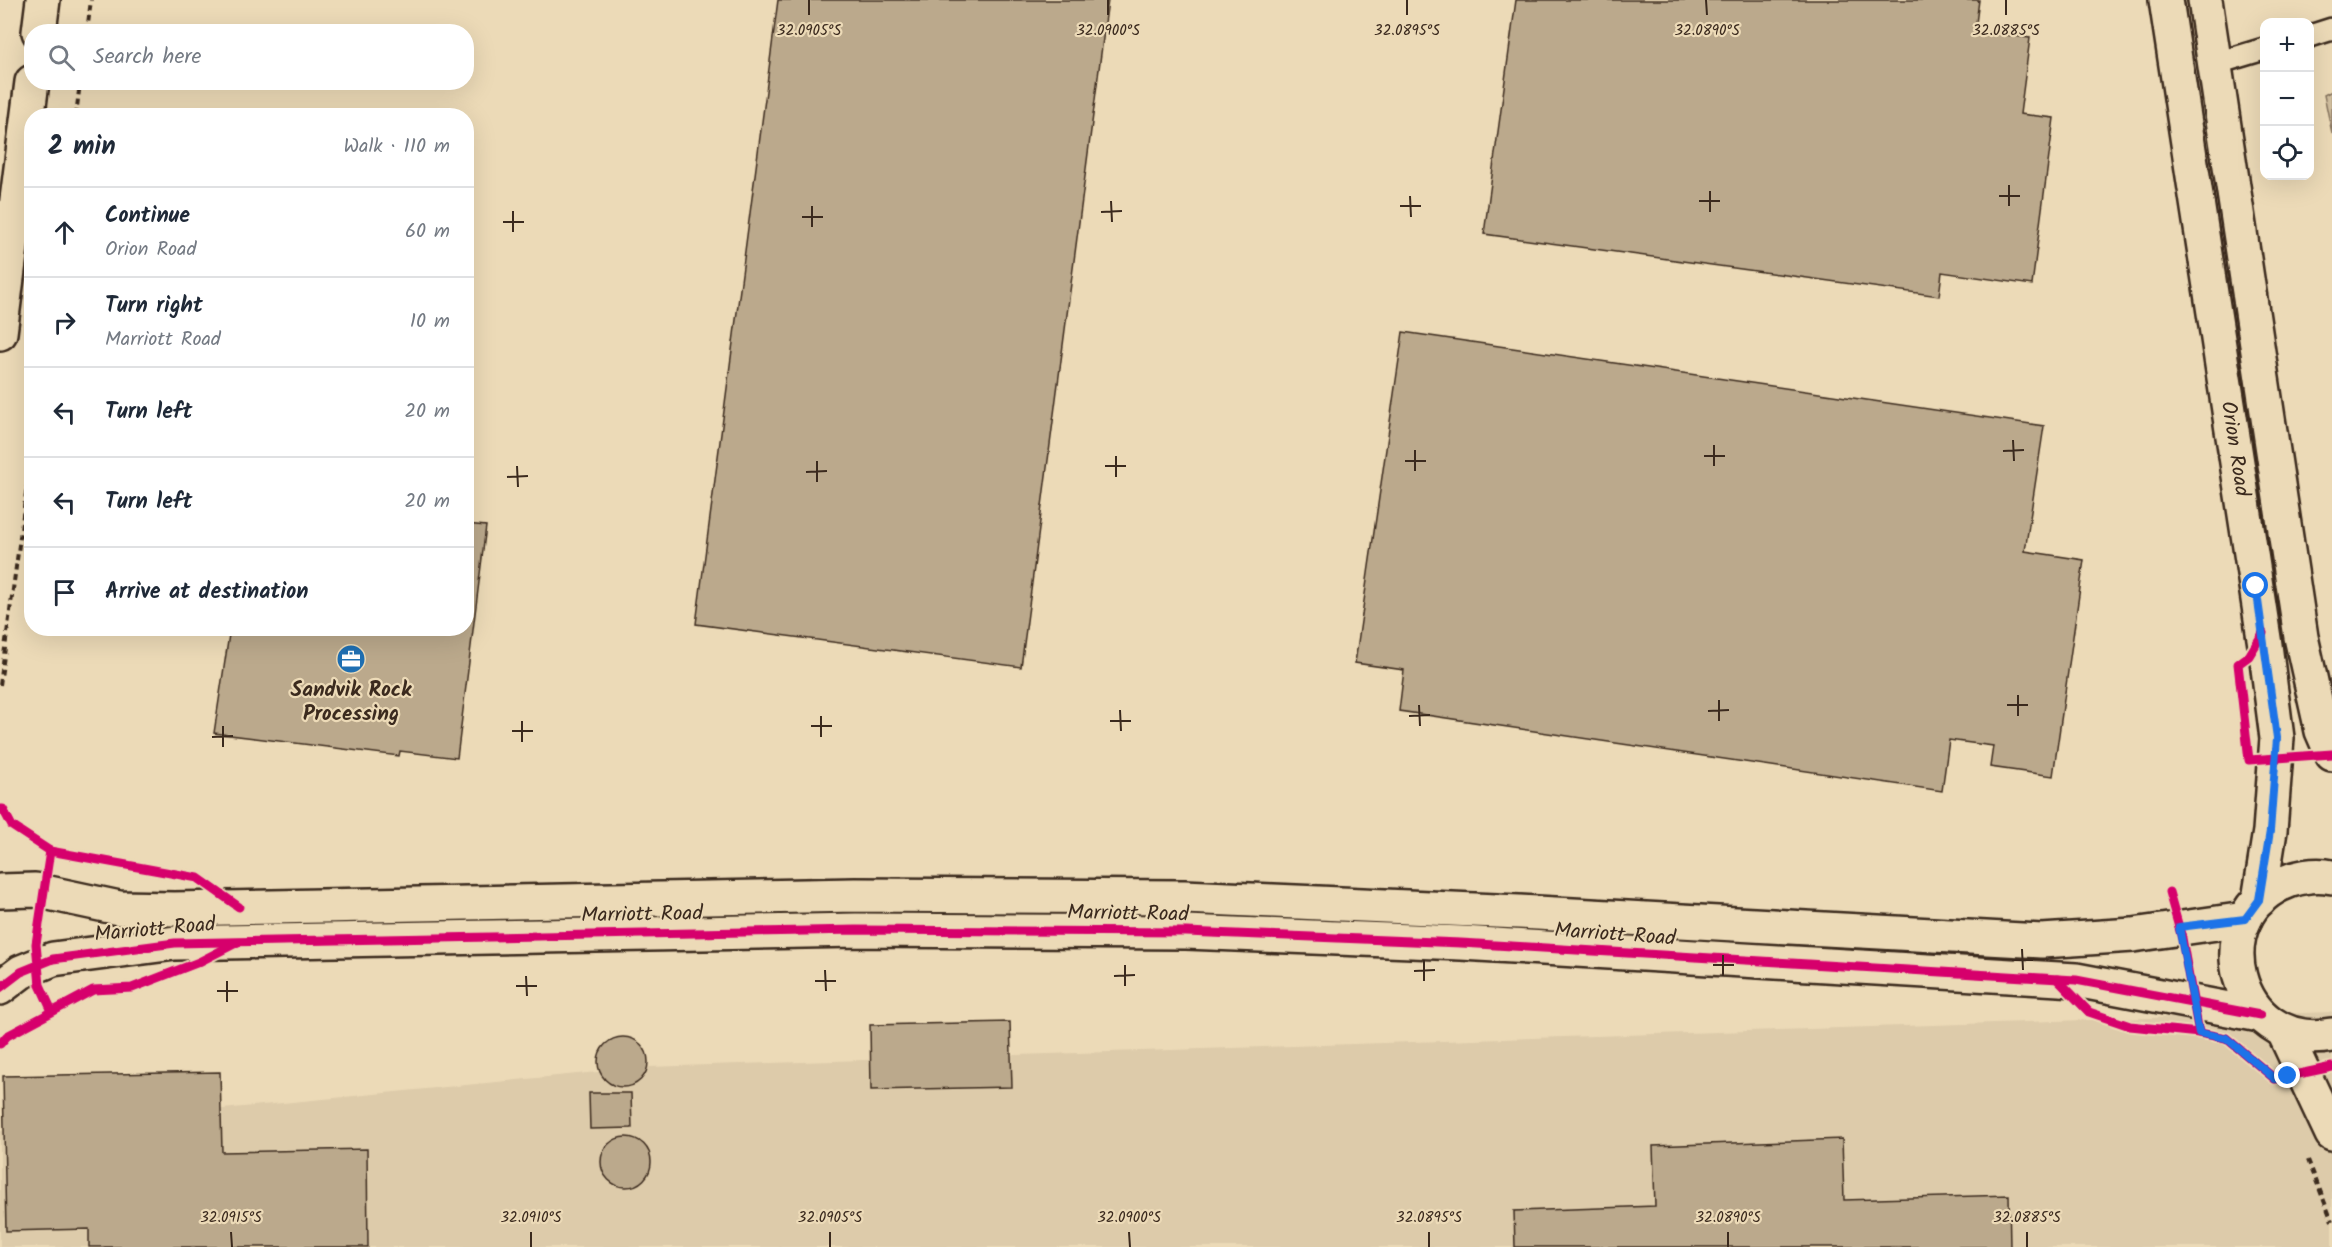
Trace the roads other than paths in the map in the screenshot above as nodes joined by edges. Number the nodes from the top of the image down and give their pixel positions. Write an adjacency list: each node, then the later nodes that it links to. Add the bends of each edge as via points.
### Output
1 (43, 0): 4 (street)
2 (2166, 0): 16 (street, Orion Road, via 2277,738 2270,831)
3 (2205, 0): 8 (street, Orion Road)
4 (40, 24)
5 (2332, 29): 6 (lane)
6 (2314, 35)
7 (2260, 50): 8 (lane)
8 (2214, 64): 13 (street, Orion Road, via 2301,637 2322,732)
9 (31, 90): 10 (street)
10 (29, 108)
11 (24, 145): 12 (street)
12 (0, 333)
13 (2332, 754)
14 (2332, 877): 16 (street, Marriott Road, via 2303,877 2279,885)
15 (0, 891): 16 (street, Marriott Road, via 35,890 119,908 174,909 855,895 1184,897 2042,941 2133,934)
16 (2252, 909): 18 (street, via 2237,944 2237,970 2245,995)
17 (0, 988): 18 (street, Marriott Road, via 21,972 52,959 175,943 856,930 1174,932 1461,943 2076,980)
18 (2272, 1024): 19 (street, Marriott Road, via 2316,1038); 20 (street)
19 (2332, 1035)
20 (2332, 1134)

